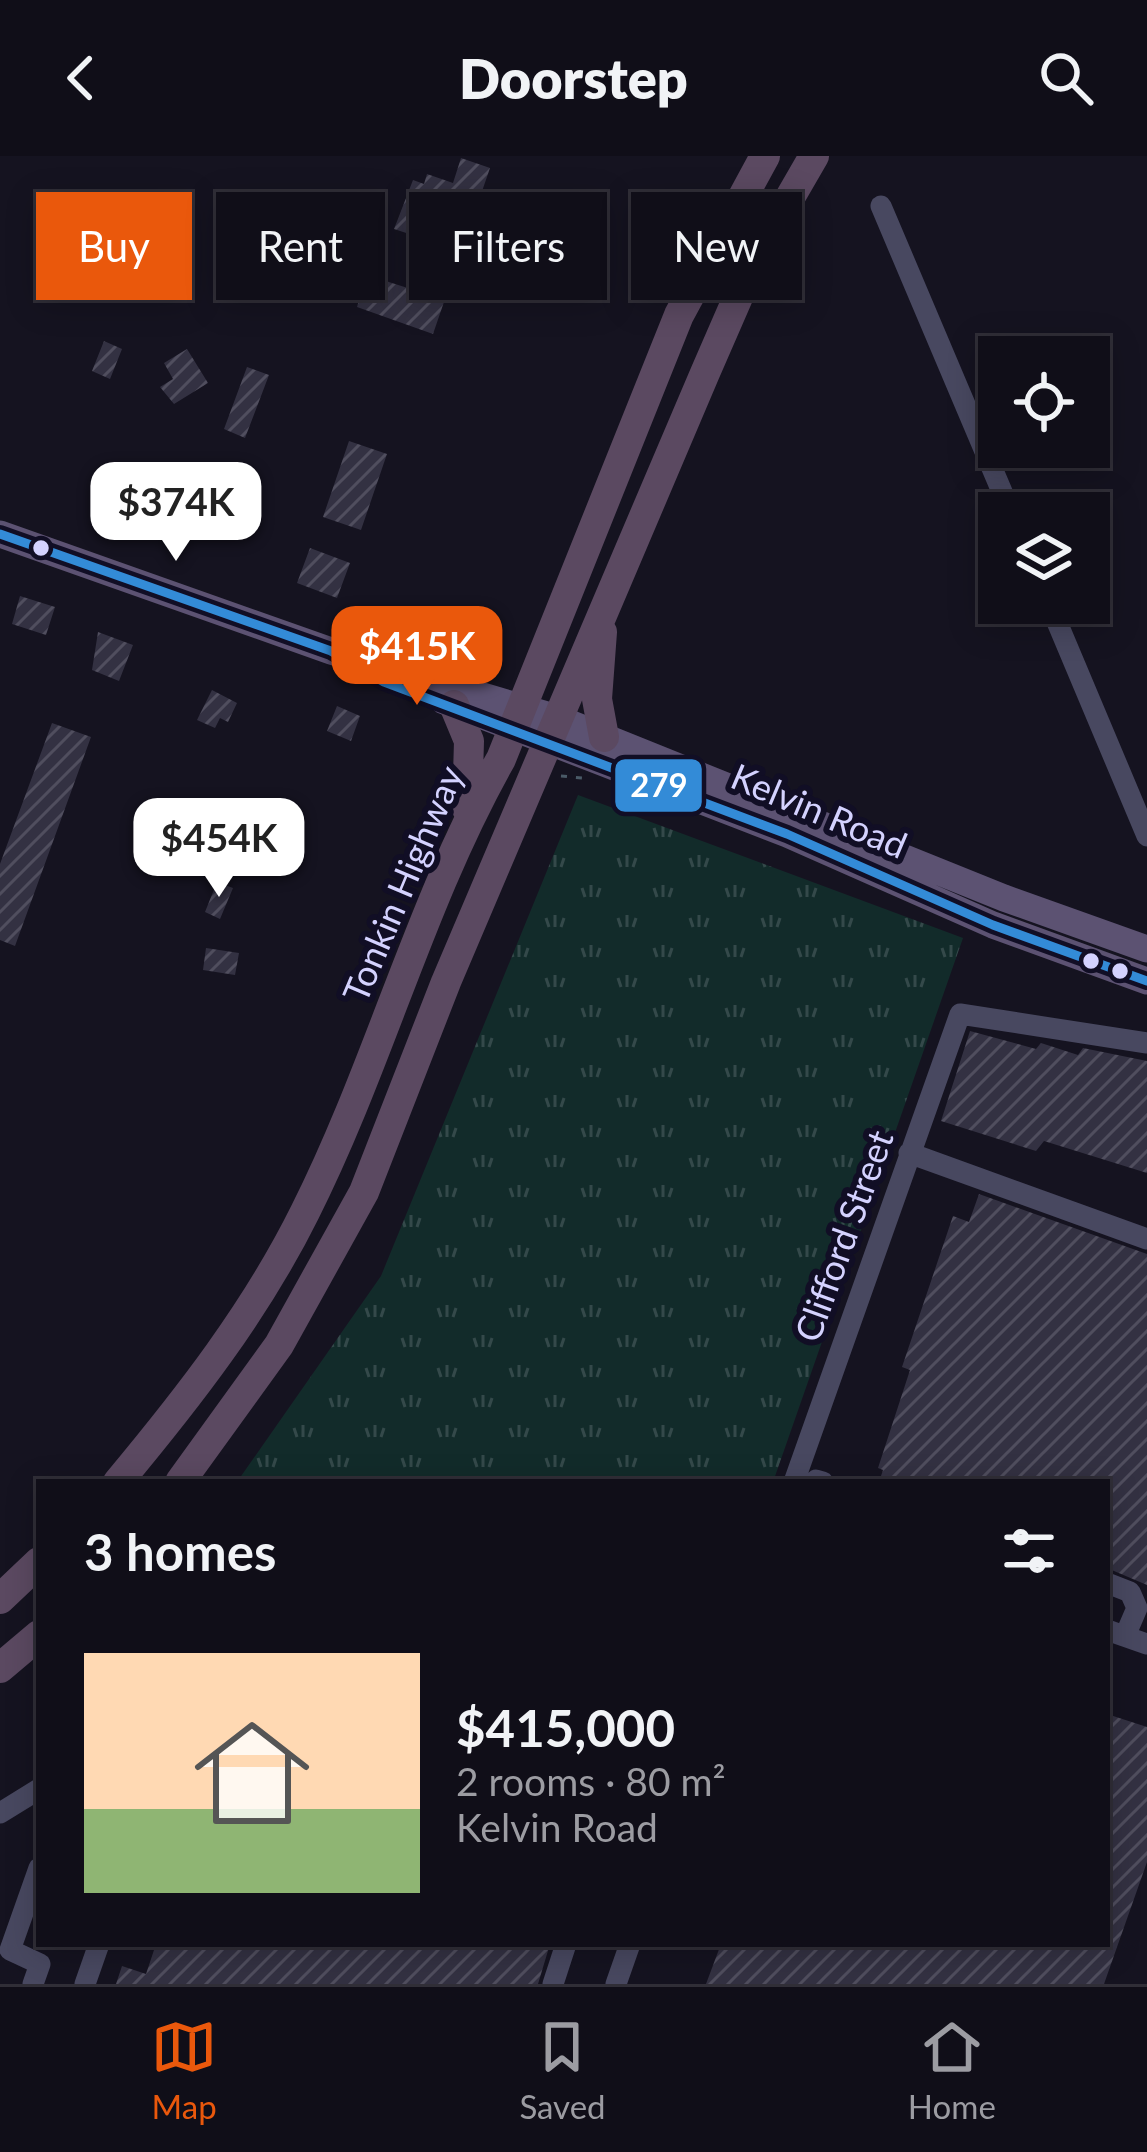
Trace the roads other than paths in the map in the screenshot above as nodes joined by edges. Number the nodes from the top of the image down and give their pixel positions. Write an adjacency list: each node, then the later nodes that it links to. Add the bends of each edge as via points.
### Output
1 (766, 156): 10 (highway, Tonkin Highway, via 679,315)
2 (814, 156): 6 (highway, via 755,259)
3 (881, 206): 4 (street)
4 (1001, 492)
5 (0, 534): 8 (main road, Kelvin Road)
6 (603, 608): 11 (highway); 12 (highway, via 597,699)
7 (1057, 624): 14 (street)
8 (331, 651): 9 (main road, Kelvin Road, via 384,682); 10 (main road, Kelvin Road)
9 (454, 705): 10 (main road, Kelvin Road); 13 (highway, via 469,741)
10 (516, 717): 11 (main road, Kelvin Road); 13 (highway, Tonkin Highway)
11 (552, 730): 12 (main road, Kelvin Road); 16 (main road, Kelvin Road, via 993,925); 21 (highway, via 354,1211 261,1372)
12 (604, 737): 15 (main road, Kelvin Road)
13 (466, 820): 20 (highway, Tonkin Highway, via 297,1229 198,1382)
14 (1147, 836)
15 (1147, 949)
16 (1147, 981)
17 (1147, 1043): 18 (street, Clifford Street, via 960,1015)
18 (909, 1153): 19 (street); 22 (street, Clifford Street)
19 (1147, 1239)
20 (120, 1479)
21 (182, 1479)
22 (812, 1479)
23 (36, 1565): 25 (highway)
24 (1110, 1584): 26 (street, via 1130,1592 1137,1608)
25 (0, 1599)
26 (1126, 1637)
27 (36, 1638): 28 (highway)
28 (0, 1668)
29 (36, 1792): 30 (street)
30 (0, 1814)
31 (36, 1876): 35 (street, via 10,1950 40,1964)
32 (98, 1947): 36 (street)
33 (565, 1947): 37 (street)
34 (629, 1947): 38 (street)
35 (33, 1984)
36 (85, 1984)
37 (554, 1984)
38 (616, 1984)

